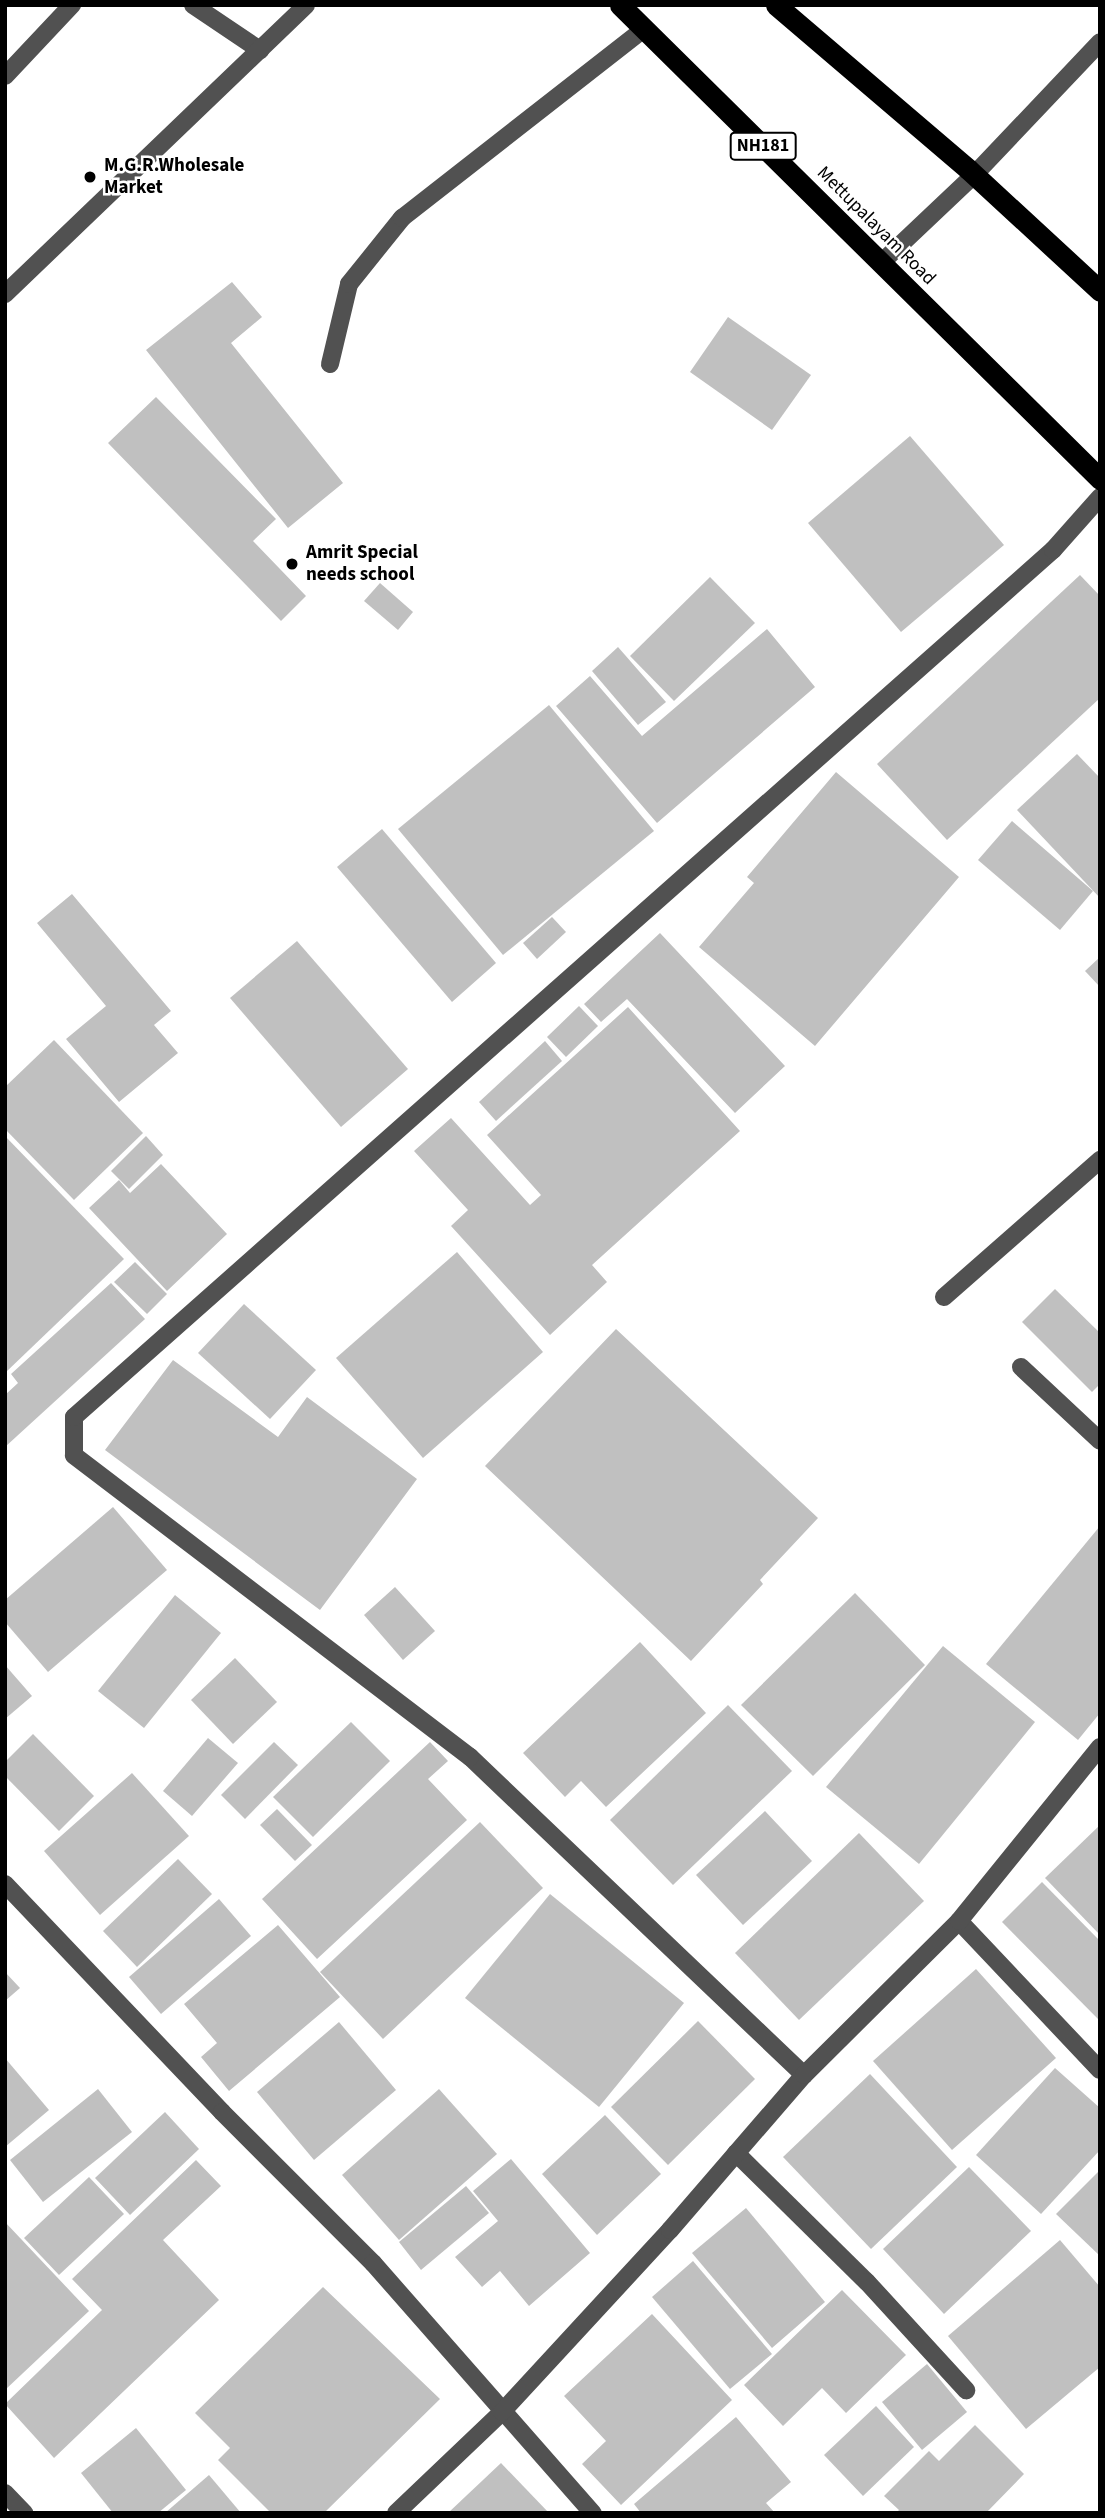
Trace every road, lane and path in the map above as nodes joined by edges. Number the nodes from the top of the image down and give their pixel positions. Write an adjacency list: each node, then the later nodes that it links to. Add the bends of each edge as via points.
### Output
1 (72, 5): 9 (street)
2 (193, 5): 8 (street)
3 (306, 5): 8 (street)
4 (621, 5): 6 (highway, Mettupalayam Road / NH181)
5 (776, 5): 10 (highway)
6 (644, 29): 11 (highway, Mettupalayam Road / NH181); 14 (street, via 402,218 349,284)
7 (1100, 42): 10 (street)
8 (260, 50): 13 (street)
9 (5, 76)
10 (974, 175): 11 (street); 12 (highway)
11 (881, 263): 15 (highway, Mettupalayam Road / NH181)
12 (1100, 292)
13 (5, 294)
14 (330, 364)
15 (1100, 479)
16 (1100, 497): 25 (street, via 1053,550 74,1417 74,1455 470,1757)
17 (1100, 1160): 18 (street)
18 (944, 1297)
19 (1021, 1367): 20 (street)
20 (1100, 1441)
21 (1100, 1747): 23 (street)
22 (5, 1884): 28 (street, via 373,2263)
23 (959, 1921): 24 (street); 25 (street)
24 (1100, 2070)
25 (804, 2075): 26 (street)
26 (736, 2152): 27 (street, via 867,2282); 28 (street)
27 (966, 2390)
28 (502, 2412): 31 (street); 32 (street)
29 (5, 2493): 30 (street)
30 (24, 2513)
31 (396, 2513)
32 (593, 2513)

